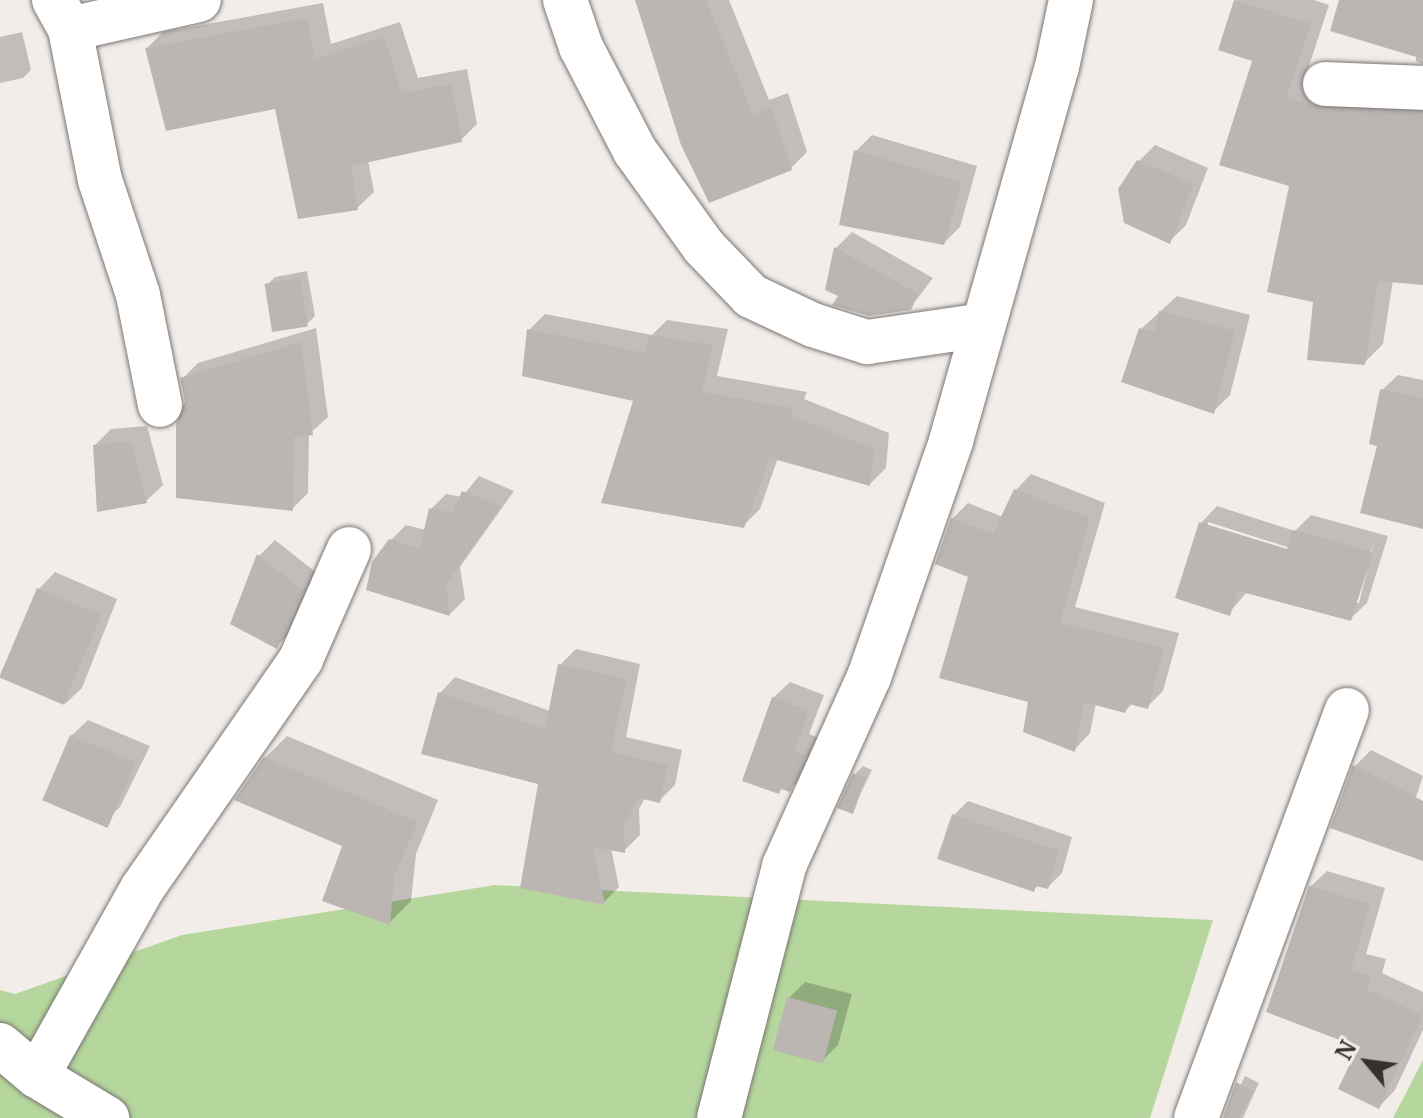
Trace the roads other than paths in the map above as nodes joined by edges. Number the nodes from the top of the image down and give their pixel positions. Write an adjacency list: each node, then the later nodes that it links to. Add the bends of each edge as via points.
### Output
1 (199, 0): 4 (street)
2 (565, 0): 7 (street, via 581,47 635,151 704,247 751,296 813,325 867,342)
3 (1071, 0): 7 (street)
4 (62, 15): 8 (street, via 100,180 138,295)
5 (1325, 84): 6 (street)
6 (1423, 88)
7 (983, 325): 14 (street, via 951,441 869,677 784,866)
8 (160, 405)
9 (349, 549): 12 (street, via 301,659 142,889)
10 (1347, 710): 15 (street)
11 (0, 1045): 12 (street)
12 (37, 1076): 13 (street)
13 (107, 1118)
14 (719, 1118)
15 (1196, 1118)

